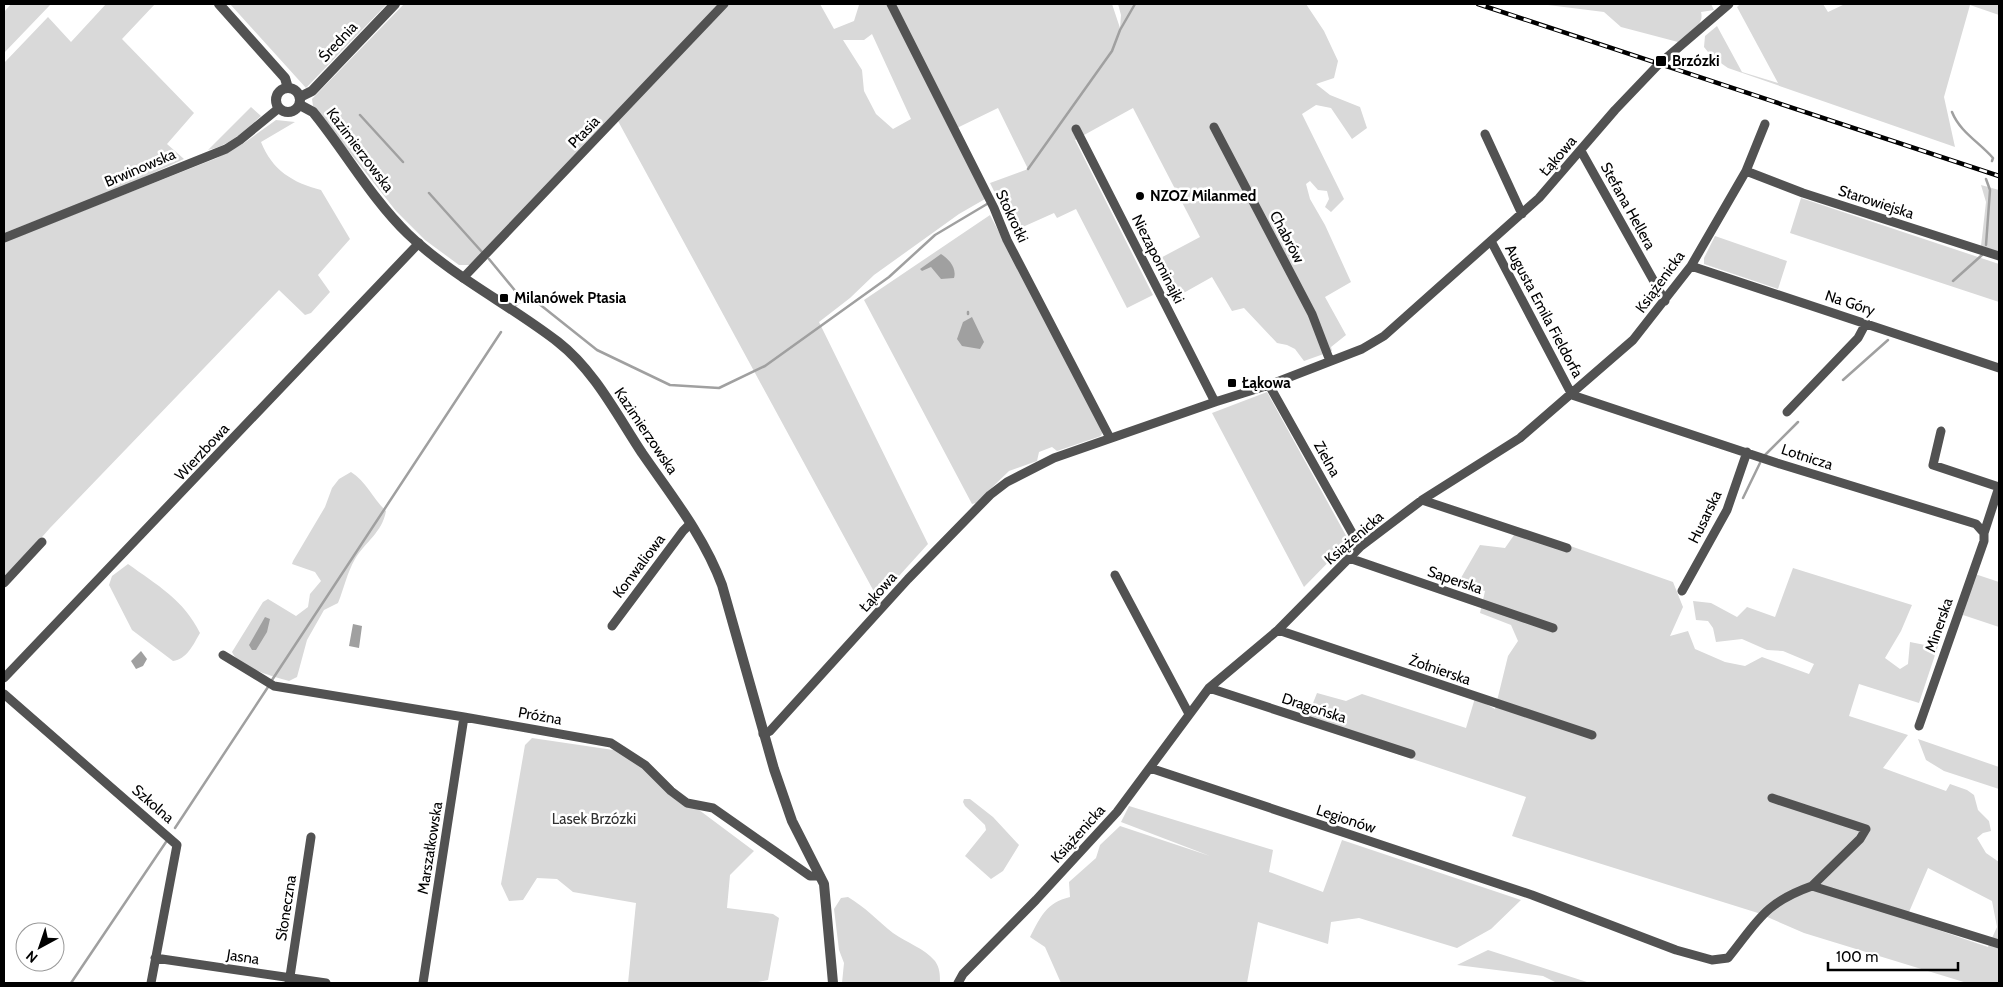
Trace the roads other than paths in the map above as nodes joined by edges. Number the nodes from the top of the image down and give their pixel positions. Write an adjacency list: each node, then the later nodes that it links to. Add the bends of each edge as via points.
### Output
1 (219, 4): 6 (street, via 285,78)
2 (395, 4): 7 (street, Średnia)
3 (724, 4): 21 (street, Ptasia)
4 (891, 4): 31 (street, Stokrotki, via 1007,240)
5 (1729, 4): 13 (street, Łąkowa, via 1670,52)
6 (288, 88): 7 (street, via 295,90); 8 (street, via 277,96)
7 (300, 101): 8 (street, via 290,112); 18 (street, Kazimierzowska, via 385,207)
8 (279, 108): 16 (street, Brwinowska, via 226,149)
9 (1765, 124): 14 (street, Książenicka)
10 (1214, 127): 24 (street, Chabrów, via 1312,314)
11 (1076, 130): 28 (street, Niezapominajki)
12 (1485, 134): 15 (street)
13 (1581, 151): 15 (street, Łąkowa); 22 (street, Stefana Hellera)
14 (1746, 171): 19 (street, Starowiejska, via 1803,193); 20 (street, Książenicka)
15 (1522, 214): 17 (street, Łąkowa)
16 (4, 238)
17 (1491, 241): 24 (street, Łąkowa, via 1384,336 1362,349); 27 (street, Augusta Emila Fieldorfa)
18 (419, 243): 21 (street, Kazimierzowska); 47 (street, Wierzbowa)
19 (1999, 256)
20 (1691, 266): 22 (street, Książenicka); 23 (street, Na Góry)
21 (463, 278): 34 (street, Kazimierzowska, via 558,342 579,363)
22 (1665, 301): 27 (street, Książenicka, via 1633,340)
23 (1866, 323): 25 (street, Na Góry); 29 (street, via 1858,338)
24 (1330, 361): 26 (street, Łąkowa)
25 (1999, 368)
26 (1269, 385): 28 (street, Łąkowa); 37 (street, Zielna)
27 (1572, 395): 32 (street, Lotnicza); 33 (street, Książenicka, via 1520,438)
28 (1215, 402): 31 (street, Łąkowa)
29 (1787, 412)
30 (1941, 431): 35 (street, via 1933,465 1999,486)
31 (1110, 438): 53 (street, Łąkowa, via 1054,458 1007,482 990,495)
32 (1747, 452): 35 (street, Lotnicza, via 1976,524); 42 (street, Husarska, via 1727,510)
33 (1422, 500): 37 (street, Książenicka); 38 (street)
34 (690, 524): 43 (street, Konwaliowa); 53 (street, Kazimierzowska, via 708,551 722,585)
35 (1984, 533): 52 (street, Minerska, via 1984,541)
36 (42, 542): 41 (street)
37 (1360, 548): 39 (street, Książenicka)
38 (1567, 548)
39 (1349, 558): 44 (street, Saperska); 45 (street, Książenicka)
40 (1115, 575): 50 (street)
41 (4, 583)
42 (1682, 591)
43 (612, 626)
44 (1553, 628)
45 (1278, 630): 48 (street, Książenicka); 54 (street, Żołnierska)
46 (222, 656): 51 (street, Próżna, via 274,686)
47 (4, 678)
48 (1209, 688): 50 (street, Książenicka); 55 (street, Dragońska)
49 (4, 694): 62 (street, Szkolna, via 177,845)
50 (1189, 714): 56 (street, Książenicka)
51 (464, 716): 59 (street, Próżna, via 611,743 645,765 687,803 713,808 810,876); 66 (street, Marszałkowska)
52 (1918, 726)
53 (764, 734): 59 (street, Kazimierzowska, via 786,804)
54 (1592, 735)
55 (1411, 754)
56 (1150, 768): 60 (street, Legionów, via 1532,895 1676,950 1712,960 1728,958 1772,904); 68 (street, Książenicka, via 1117,812)
57 (1772, 798): 60 (street, via 1866,829 1860,839)
58 (311, 837): 63 (street, Słoneczna)
59 (820, 876): 67 (street, Kazimierzowska, via 825,890)
60 (1812, 886): 61 (street)
61 (1999, 944)
62 (156, 958): 63 (street, Jasna); 64 (street, Szkolna)
63 (289, 981): 65 (street, Jasna)
64 (151, 983)
65 (326, 983)
66 (423, 983)
67 (833, 983)
68 (958, 983)

